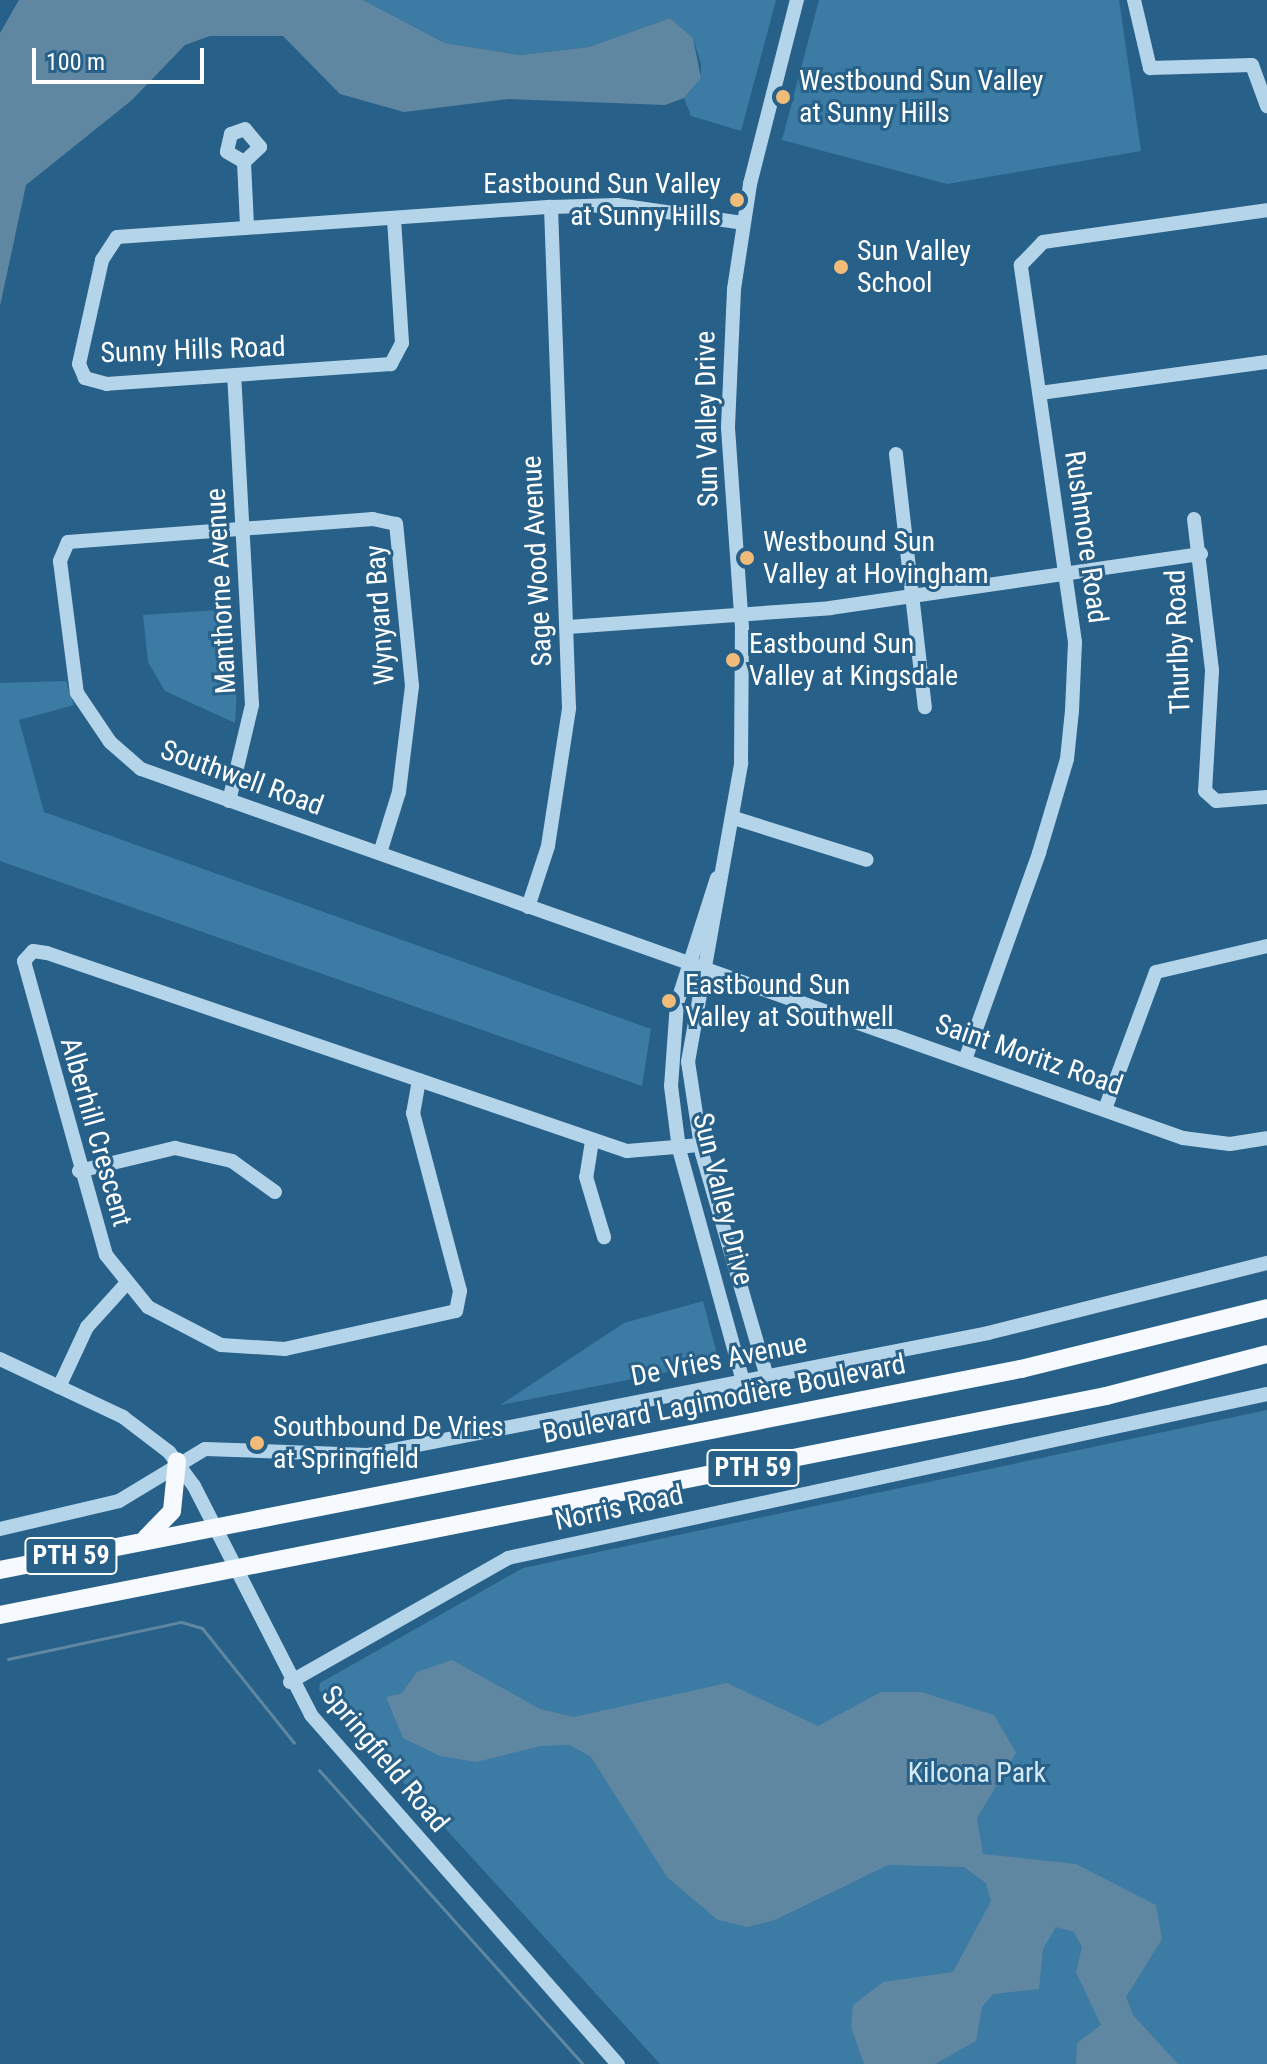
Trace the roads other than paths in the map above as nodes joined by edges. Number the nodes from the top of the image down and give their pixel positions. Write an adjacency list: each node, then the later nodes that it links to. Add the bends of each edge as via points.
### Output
1 (797, 0): 8 (street, Sun Valley Drive)
2 (1134, 0): 3 (street, via 1150,68 1252,65)
3 (1267, 106)
4 (244, 162): 9 (street)
5 (551, 207): 7 (street, Sunny Hills Road); 8 (street, Sunny Hills Road, via 617,205); 20 (street, Sage Wood Avenue)
6 (1267, 210): 12 (street, Rushmore Road, via 1033,246 1021,265)
7 (394, 219): 9 (street, Sunny Hills Road); 11 (street, Sunny Hills Road, via 400,355 379,367)
8 (743, 223): 19 (street, Sun Valley Drive, via 728,382)
9 (247, 226): 11 (street, Sunny Hills Road, via 117,237 106,246 79,364 94,384)
10 (1267, 362): 12 (street)
11 (234, 375): 15 (street, Manthorne Avenue)
12 (1040, 393): 17 (street, Rushmore Road)
13 (896, 454): 18 (street)
14 (1194, 519): 16 (street, Thurlby Road)
15 (244, 528): 23 (street, Manthorne Avenue, via 252,705); 23 (street, Southwell Road, via 76,539 60,561 69,663 92,721 141,769); 26 (street, Wynyard Bay, via 373,519 402,532 409,736)
16 (1201, 554): 17 (street); 22 (street, Thurlby Road, via 1212,671 1205,791 1216,801)
17 (1066, 576): 18 (street); 32 (street, Rushmore Road, via 1075,642 1067,759)
18 (912, 597): 19 (street); 21 (street)
19 (741, 614): 20 (street); 24 (street, Sun Valley Drive)
20 (568, 627): 28 (street, Sage Wood Avenue, via 562,777)
21 (925, 707)
22 (1267, 797)
23 (229, 801): 26 (street, Southwell Road)
24 (734, 818): 25 (street, Sun Valley Drive); 27 (street)
25 (728, 843): 30 (street, Sun Valley Drive); 31 (street, Sun Valley Drive)
26 (380, 853): 28 (street, Southwell Road)
27 (867, 860)
28 (528, 907): 30 (street, Southwell Road)
29 (1267, 946): 34 (street, via 1156,972)
30 (688, 960): 31 (street, Saint Moritz Road); 38 (street, Sun Valley Drive, via 672,1046)
31 (703, 966): 32 (street, Saint Moritz Road); 37 (street, Sun Valley Drive, via 688,1062)
32 (965, 1060): 34 (street, Saint Moritz Road)
33 (419, 1080): 36 (street, Alberhill Crescent); 39 (street, Alberhill Crescent, via 33,951 24,961 24,980); 43 (street, Alberhill Crescent, via 413,1113 460,1291 456,1311 253,1350 184,1331)
34 (1105, 1109): 35 (street, Saint Moritz Road, via 1211,1144)
35 (1267, 1138)
36 (592, 1141): 38 (street, Alberhill Crescent, via 627,1151); 41 (street, via 586,1177)
37 (700, 1145): 38 (street, Alberhill Crescent); 47 (street, Sun Valley Drive)
38 (679, 1149): 48 (street, Sun Valley Drive)
39 (79, 1171): 40 (street, via 175,1148 232,1161); 43 (street, Alberhill Crescent, via 93,1226)
40 (275, 1192)
41 (604, 1237)
42 (1267, 1263): 47 (street, De Vries Avenue, via 1120,1303)
43 (125, 1285): 49 (street, via 87,1327)
44 (1267, 1308): 52 (main road, Boulevard Lagimodière Boulevard / PTH 59, via 1021,1369)
45 (1267, 1354): 56 (main road, PTH 59, via 1106,1396)
46 (0, 1359): 49 (street, Springfield Road)
47 (767, 1377): 48 (street, De Vries Avenue)
48 (743, 1381): 51 (street, De Vries Avenue, via 367,1455 226,1446)
49 (59, 1387): 51 (street, Springfield Road, via 133,1423)
50 (1267, 1394): 58 (street, Norris Road, via 508,1558)
51 (177, 1461): 52 (street, Springfield Road); 53 (street, De Vries Avenue, via 119,1501); 54 (main road, via 172,1511)
52 (215, 1526): 54 (main road, Boulevard Lagimodière Boulevard / PTH 59); 56 (street, Springfield Road)
53 (0, 1529)
54 (142, 1541): 55 (main road, Boulevard Lagimodière Boulevard / PTH 59)
55 (0, 1570)
56 (237, 1571): 57 (main road, PTH 59); 58 (street, Springfield Road)
57 (0, 1615)
58 (290, 1682): 59 (street, Springfield Road, via 346,1759)
59 (618, 2064)

